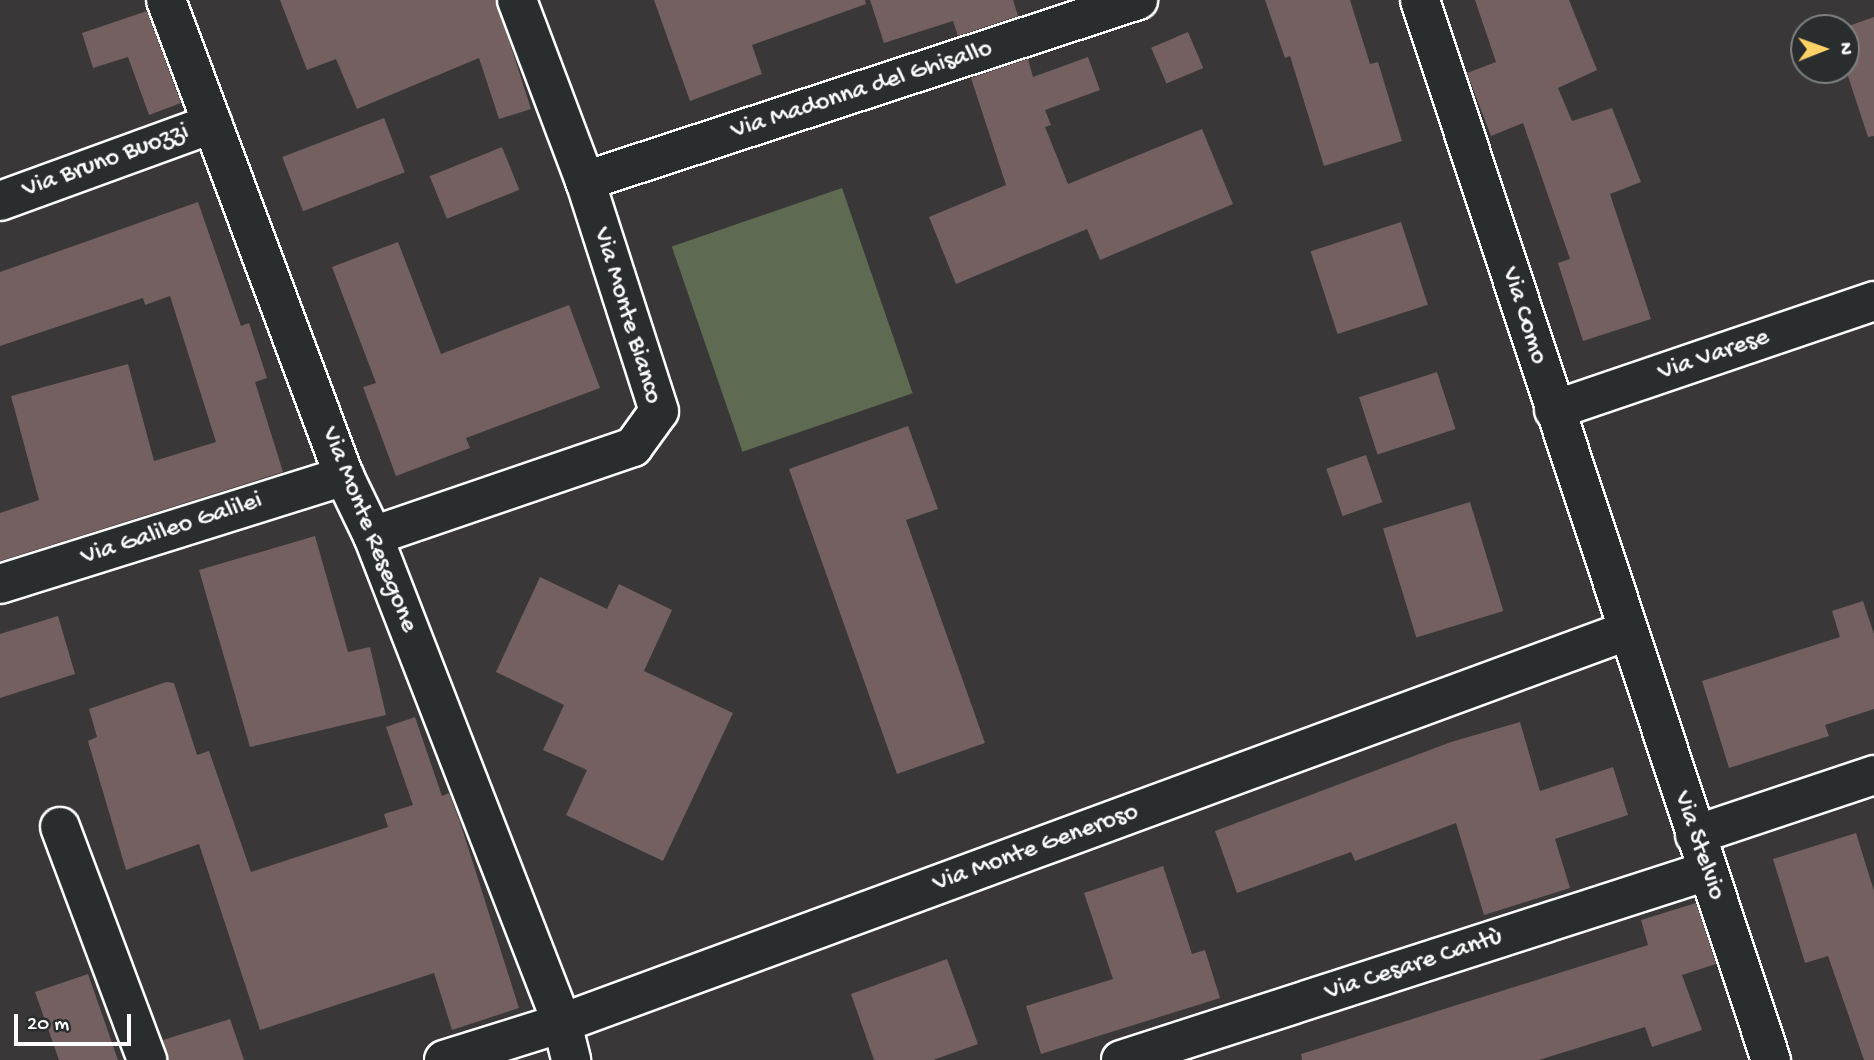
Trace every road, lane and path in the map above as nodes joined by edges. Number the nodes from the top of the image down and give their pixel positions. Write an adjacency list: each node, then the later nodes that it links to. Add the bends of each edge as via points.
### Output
1 (166, 0): 5 (street, Via Monte Resegone)
2 (517, 0): 6 (street, Via Monte Bianco)
3 (1139, 0): 6 (street, Via Madonna del Ghisallo)
4 (1420, 0): 9 (street, Via Como)
5 (212, 124): 7 (street, Via Bruno Buozzi); 10 (street, Via Monte Resegone)
6 (585, 181): 11 (street, Via Monte Bianco, via 659,411 633,447)
7 (0, 201)
8 (1874, 301): 9 (street, Via Varese)
9 (1554, 410): 13 (street, Via Como)
10 (344, 476): 11 (street, Via Monte Resegone); 12 (street, Via Galileo Galilei)
11 (373, 536): 18 (street, Via Monte Resegone)
12 (0, 584)
13 (1626, 631): 16 (street, Via Stelvio); 18 (street, Via Monte Generoso)
14 (1874, 775): 16 (street)
15 (60, 827): 19 (street)
16 (1695, 835): 17 (street, Via Stelvio)
17 (1707, 871): 22 (street, Via Cesare Cantù); 23 (street, Via Stelvio)
18 (562, 1023): 20 (street, Via Monte Generoso); 21 (street, Via Monte Resegone)
19 (147, 1060)
20 (444, 1060)
21 (571, 1060)
22 (1121, 1060)
23 (1771, 1060)

